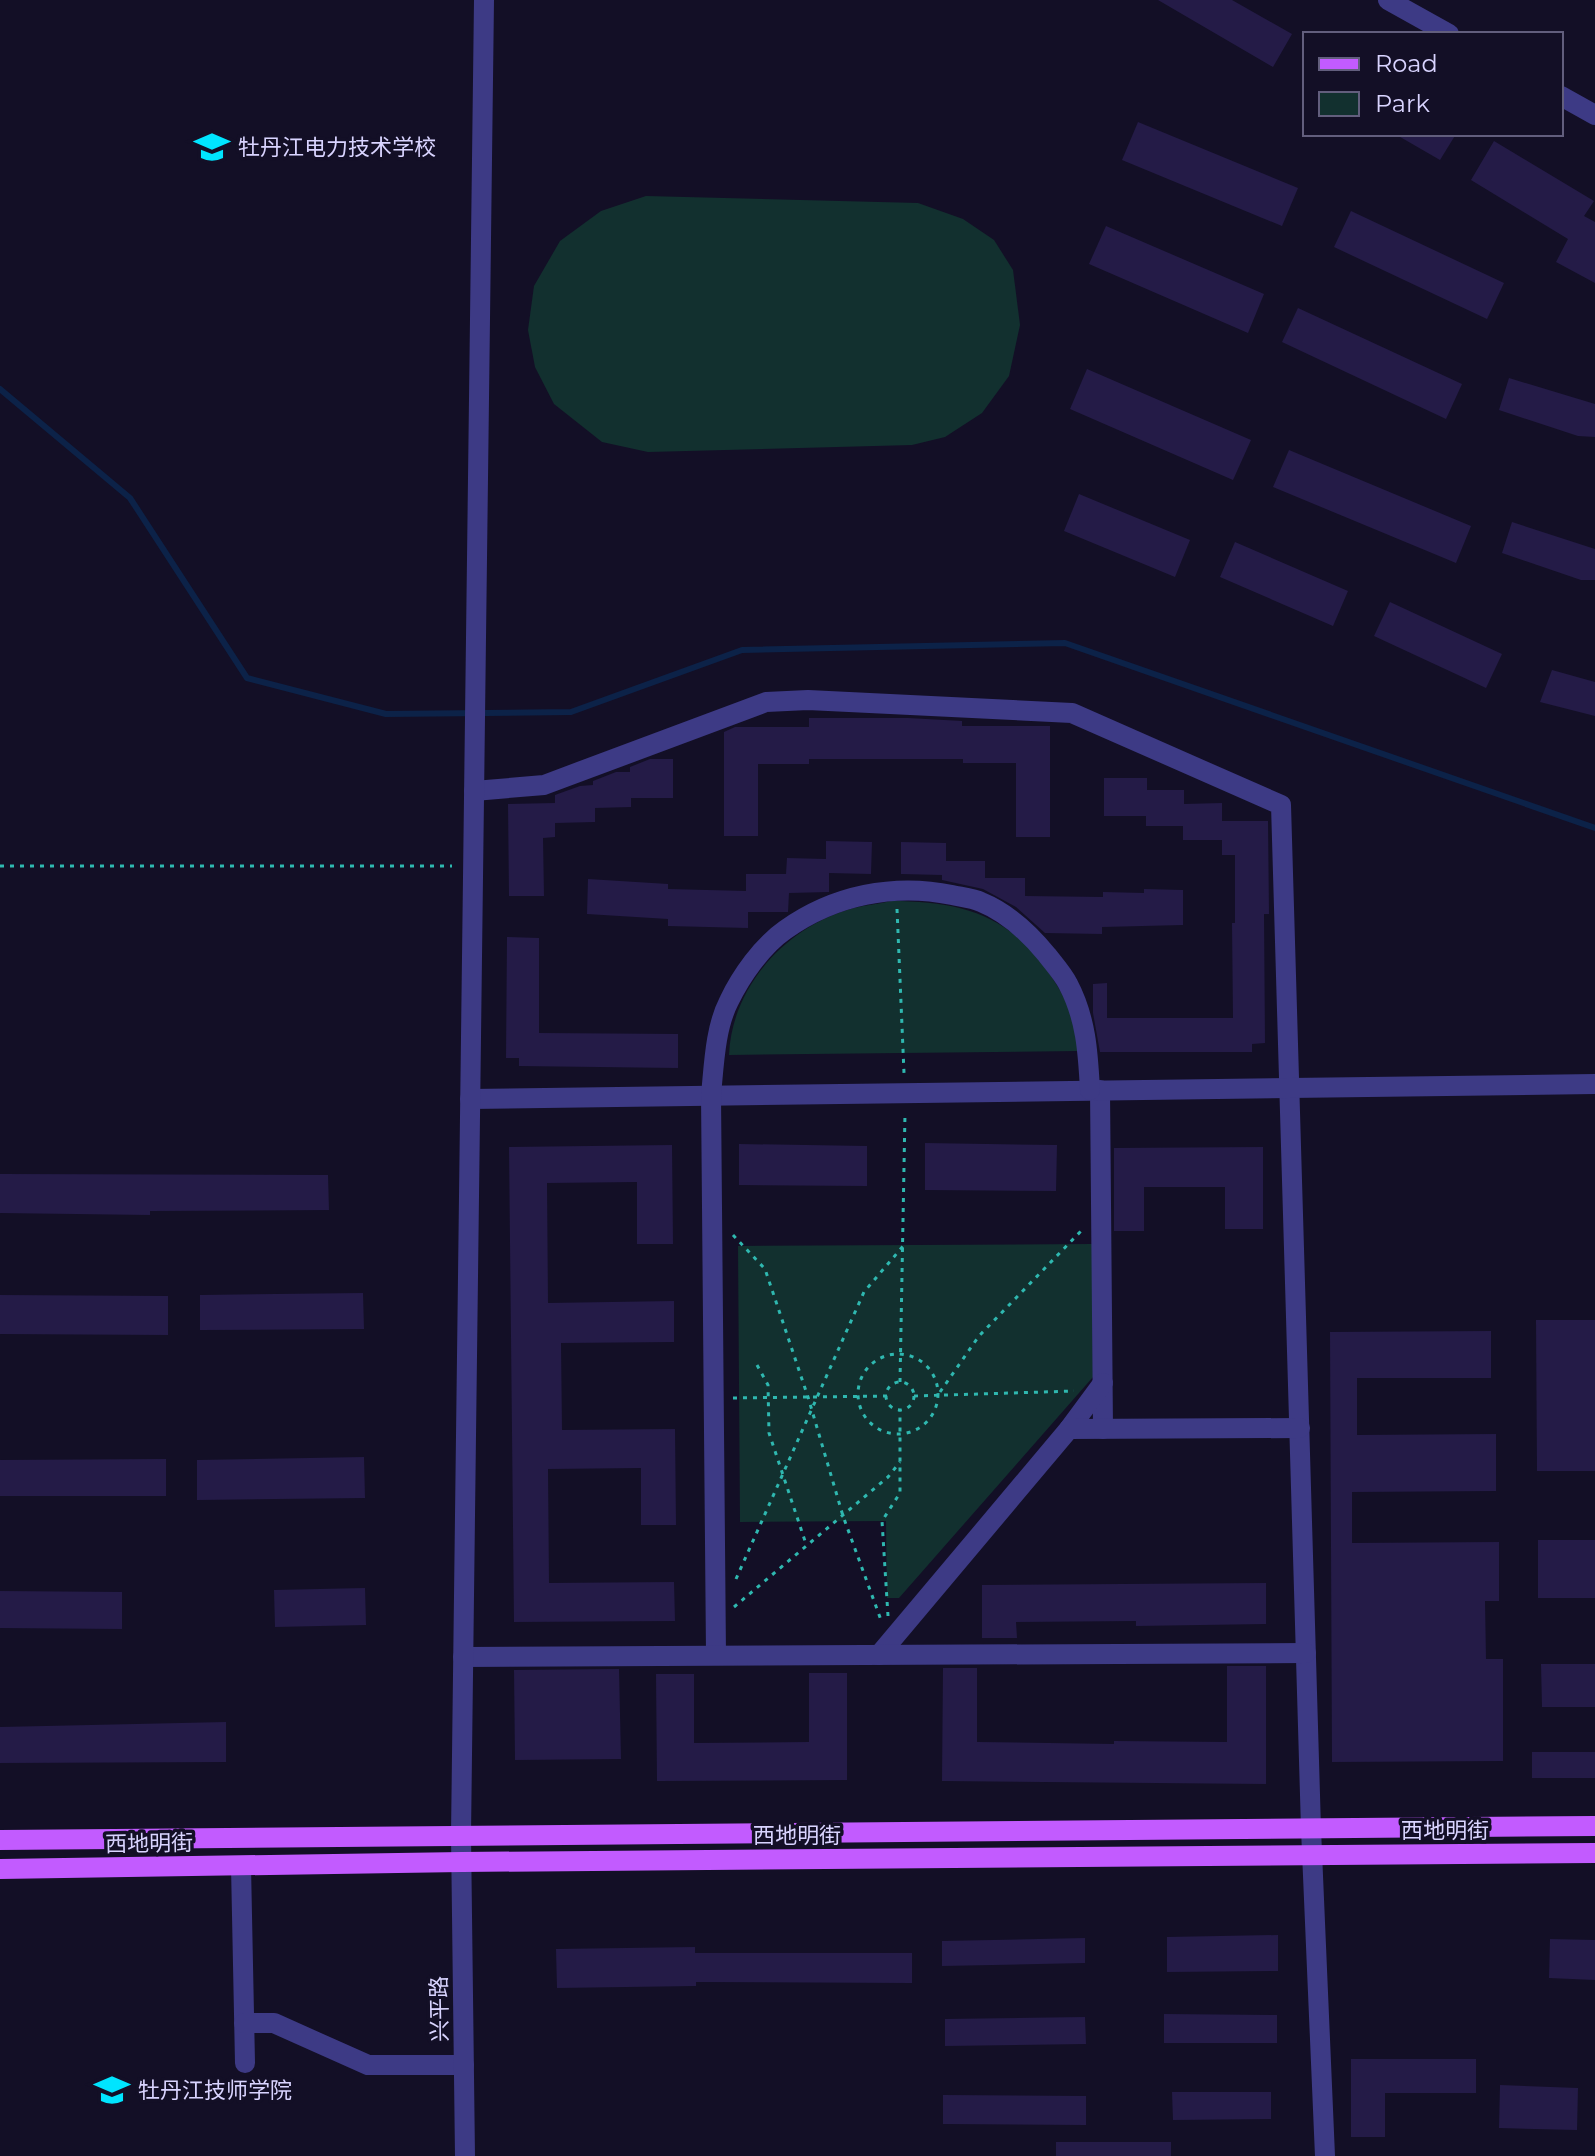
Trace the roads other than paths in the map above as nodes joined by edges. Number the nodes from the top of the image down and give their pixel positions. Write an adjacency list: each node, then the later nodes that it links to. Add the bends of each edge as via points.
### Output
1 (484, 0): 6 (street, 兴平路)
2 (1388, 0): 3 (street)
3 (1445, 32)
4 (1563, 97): 5 (street)
5 (1595, 115)
6 (474, 791): 8 (street, via 544,785 766,702 1072,713 1281,805); 11 (street, 兴平路)
7 (1595, 1084): 8 (street)
8 (1291, 1087): 9 (street); 13 (street)
9 (1095, 1090): 10 (street); 10 (street, via 1081,1013 1067,981 1024,930 980,902 896,889 823,909 784,931 757,958 728,1002); 12 (street)
10 (711, 1095): 11 (street); 18 (street)
11 (470, 1099): 19 (street, 兴平路)
12 (1100, 1387): 14 (street); 15 (street)
13 (1300, 1428): 15 (street); 17 (street)
14 (1069, 1429): 15 (street); 16 (street)
15 (1103, 1429)
16 (884, 1648): 17 (street); 18 (street)
17 (1306, 1653): 21 (street)
18 (716, 1655): 19 (street)
19 (463, 1657): 22 (street, 兴平路)
20 (1595, 1826): 21 (main road, 西地明街)
21 (1311, 1829): 22 (main road, 西地明街); 32 (street)
22 (461, 1835): 23 (main road, 西地明街); 25 (street, 兴平路)
23 (0, 1840)
24 (1595, 1853): 25 (main road, 西地明街)
25 (462, 1862): 26 (main road, 西地明街); 30 (street, 兴平路)
26 (241, 1866): 27 (main road, 西地明街); 28 (street)
27 (0, 1869)
28 (244, 2023): 29 (street); 30 (street, via 274,2023 368,2065)
29 (245, 2063)
30 (464, 2065): 31 (street, 兴平路)
31 (465, 2156)
32 (1325, 2156)

